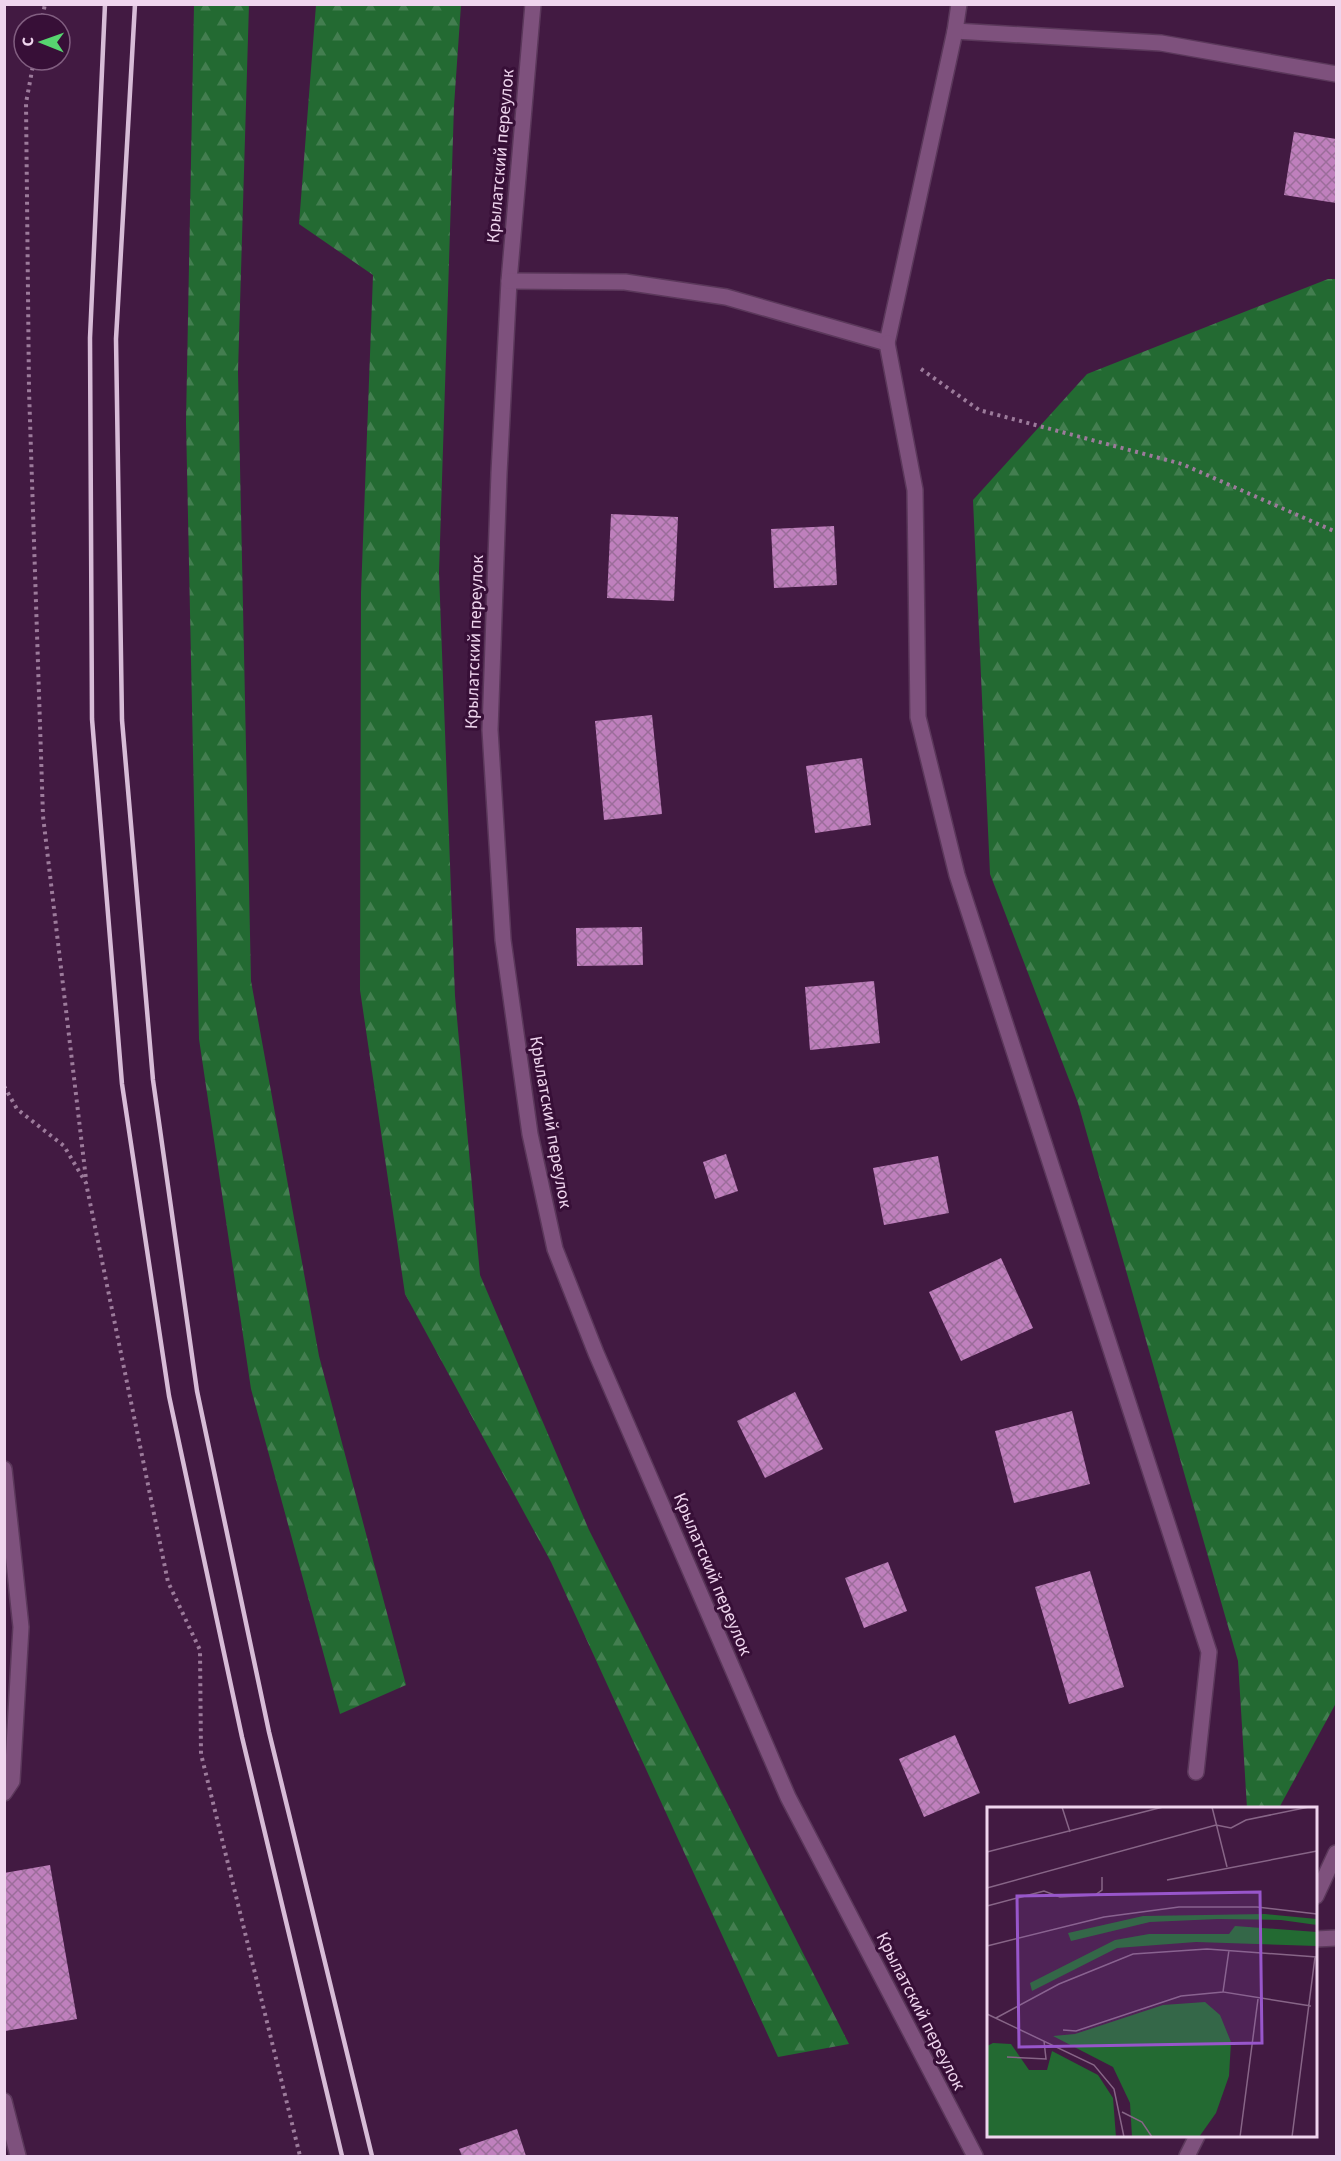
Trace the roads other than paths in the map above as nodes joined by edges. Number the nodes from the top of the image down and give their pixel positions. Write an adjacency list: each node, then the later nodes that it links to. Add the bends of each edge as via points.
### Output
1 (533, 4): 5 (street, Крылатский переулок)
2 (959, 4): 3 (street)
3 (955, 31): 4 (street, via 1161,43); 6 (street)
4 (1336, 74)
5 (509, 281): 6 (street, via 625,282 726,297); 17 (street, Крылатский переулок, via 490,730 503,940 530,1134 555,1249 788,1797)
6 (887, 343): 8 (street, via 915,490 918,717 957,875 1209,1652)
7 (4, 1469): 9 (street, via 21,1627 12,1781)
8 (1196, 1772)
9 (4, 1793)
10 (1336, 1853): 11 (street)
11 (1317, 1894)
12 (1336, 1938): 13 (street)
13 (1317, 1939)
14 (4, 2101): 16 (street)
15 (1196, 2137): 18 (street)
16 (18, 2157)
17 (975, 2157)
18 (1186, 2157)

